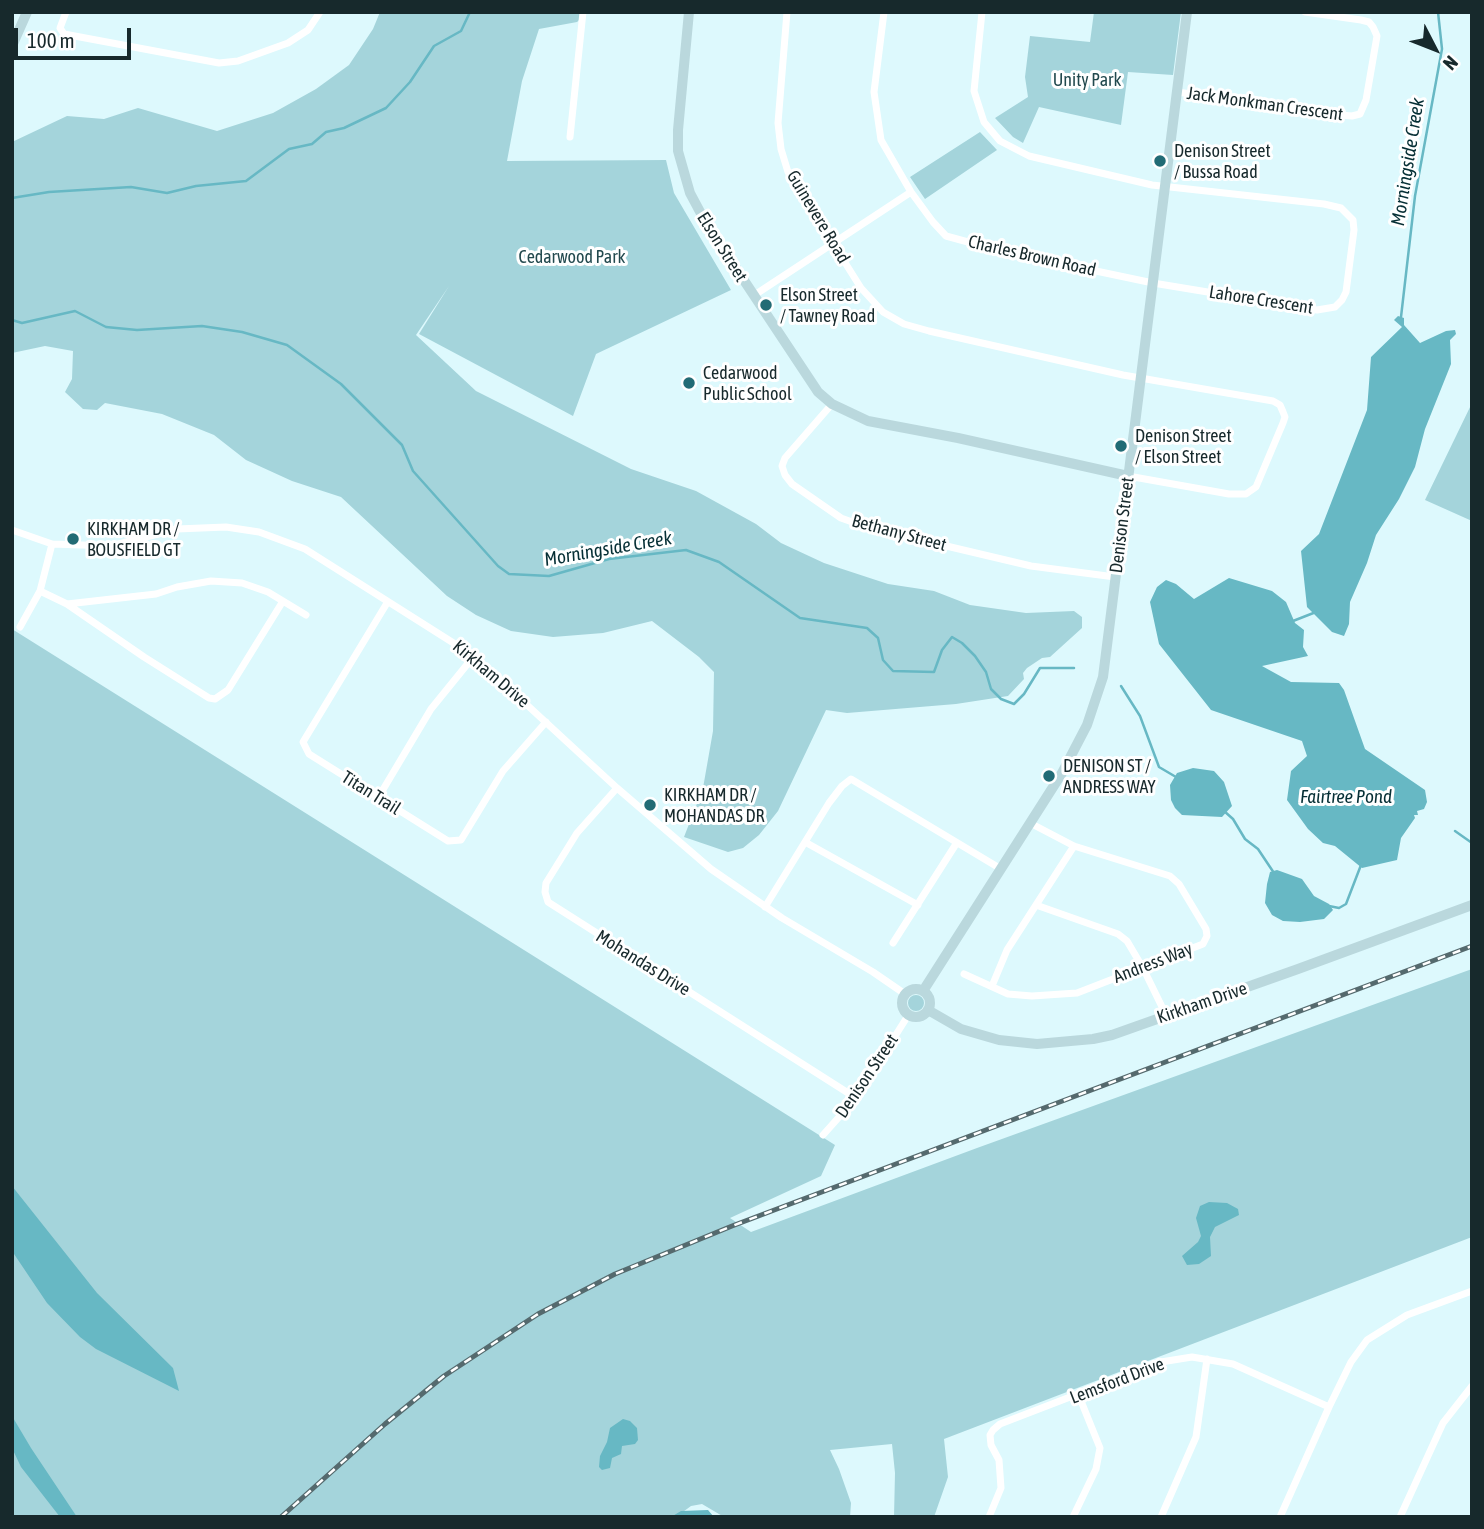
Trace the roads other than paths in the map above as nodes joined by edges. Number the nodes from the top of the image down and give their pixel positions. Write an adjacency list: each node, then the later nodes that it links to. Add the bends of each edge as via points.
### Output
1 (27, 12): 11 (street)
2 (66, 12): 3 (street, via 60,27 64,34 219,63 288,43 308,30)
3 (320, 12)
4 (583, 12): 13 (street)
5 (689, 12): 18 (street, Elson Street, via 678,151 698,210)
6 (787, 12): 16 (street, Guinevere Road, via 778,123 781,149 794,182)
7 (884, 12): 15 (street, Charles Brown Road, via 874,92 877,119 881,140)
8 (982, 12): 14 (street, Lahore Crescent, via 974,91 980,114 1000,141 1028,156)
9 (1187, 12): 12 (street, Denison Street)
10 (1306, 12): 12 (street, Jack Monkman Crescent, via 1361,20 1373,27 1377,36 1360,114 1352,117)
11 (12, 47)
12 (1177, 92): 14 (street, Denison Street)
13 (570, 137)
14 (1165, 187): 17 (street, Denison Street); 17 (street, Lahore Crescent, via 1324,204 1349,215 1354,230 1346,292 1335,307 1317,310)
15 (911, 192): 16 (street); 17 (street, Charles Brown Road, via 946,236)
16 (834, 243): 18 (street); 19 (street, Guinevere Road, via 861,288 883,312 904,324)
17 (1153, 283): 19 (street, Denison Street)
18 (753, 296): 20 (street, Elson Street, via 800,369)
19 (1140, 378): 21 (street, Denison Street); 21 (street, Guinevere Road, via 1273,401 1285,417 1256,486 1246,494)
20 (832, 404): 21 (street, Elson Street, via 868,421); 24 (street, Bethany Street, via 782,466 792,484 841,518 1031,566)
21 (1128, 476): 24 (street, Denison Street)
22 (12, 530): 23 (street, Kirkham Drive)
23 (52, 544): 25 (street); 27 (street, Kirkham Drive, via 111,546 177,529 226,527 259,532 305,549)
24 (1115, 577): 35 (street, Denison Street, via 1096,700 1076,748)
25 (40, 591): 28 (street); 30 (street)
26 (283, 601): 28 (street, via 242,583 211,581 156,594); 28 (street, via 228,690 215,699); 29 (street)
27 (387, 603): 31 (street, Kirkham Drive); 34 (street, Titan Trail, via 303,742 309,754)
28 (67, 604)
29 (306, 615)
30 (20, 627)
31 (474, 656): 32 (street, Kirkham Drive); 34 (street, via 431,709)
32 (546, 722): 33 (street, Kirkham Drive); 34 (street, Titan Trail, via 503,771 461,840 448,841)
33 (617, 788): 43 (street, Kirkham Drive, via 711,869); 53 (street, Mohandas Drive, via 577,833 546,883 548,902)
34 (378, 798)
35 (1030, 823): 38 (street, Andress Way); 39 (street, Denison Street)
36 (804, 842): 37 (street, via 850,779); 40 (street); 43 (street)
37 (956, 844): 39 (street); 40 (street)
38 (1074, 846): 41 (street); 45 (street, Andress Way, via 1170,876 1206,929 1203,944)
39 (1001, 869): 48 (street, Denison Street)
40 (918, 905): 44 (street)
41 (1036, 905): 45 (street, via 1118,934); 47 (street, via 1007,950)
42 (1472, 905): 52 (street, Kirkham Drive)
43 (765, 907): 49 (street, Kirkham Drive)
44 (893, 943)
45 (1143, 968): 47 (street, Andress Way, via 1077,993 1032,996 1008,994); 52 (street)
46 (964, 974): 47 (street, Andress Way)
47 (992, 986)
48 (923, 991): 49 (street, via 913,989); 50 (street, via 930,1001)
49 (905, 994): 51 (street, via 902,1003)
50 (928, 1010): 51 (street, via 917,1017); 52 (street, Kirkham Drive, via 971,1032 1037,1044 1093,1039)
51 (909, 1014): 53 (street, Denison Street)
52 (1166, 1015)
53 (856, 1098): 54 (street, Denison Street)
54 (823, 1135)
55 (1472, 1290): 59 (street, via 1407,1315 1367,1340)
56 (1207, 1359): 58 (street, Lemsford Drive, via 1161,1363); 59 (street, Lemsford Drive, via 1233,1364); 62 (street, via 1196,1437)
57 (1472, 1386): 64 (street, via 1443,1423)
58 (1079, 1396): 60 (street, Lemsford Drive, via 993,1430 991,1444 1002,1477); 61 (street, via 1100,1448 1096,1469)
59 (1329, 1407): 63 (street)
60 (989, 1517)
61 (1073, 1517)
62 (1161, 1517)
63 (1280, 1517)
64 (1400, 1517)

